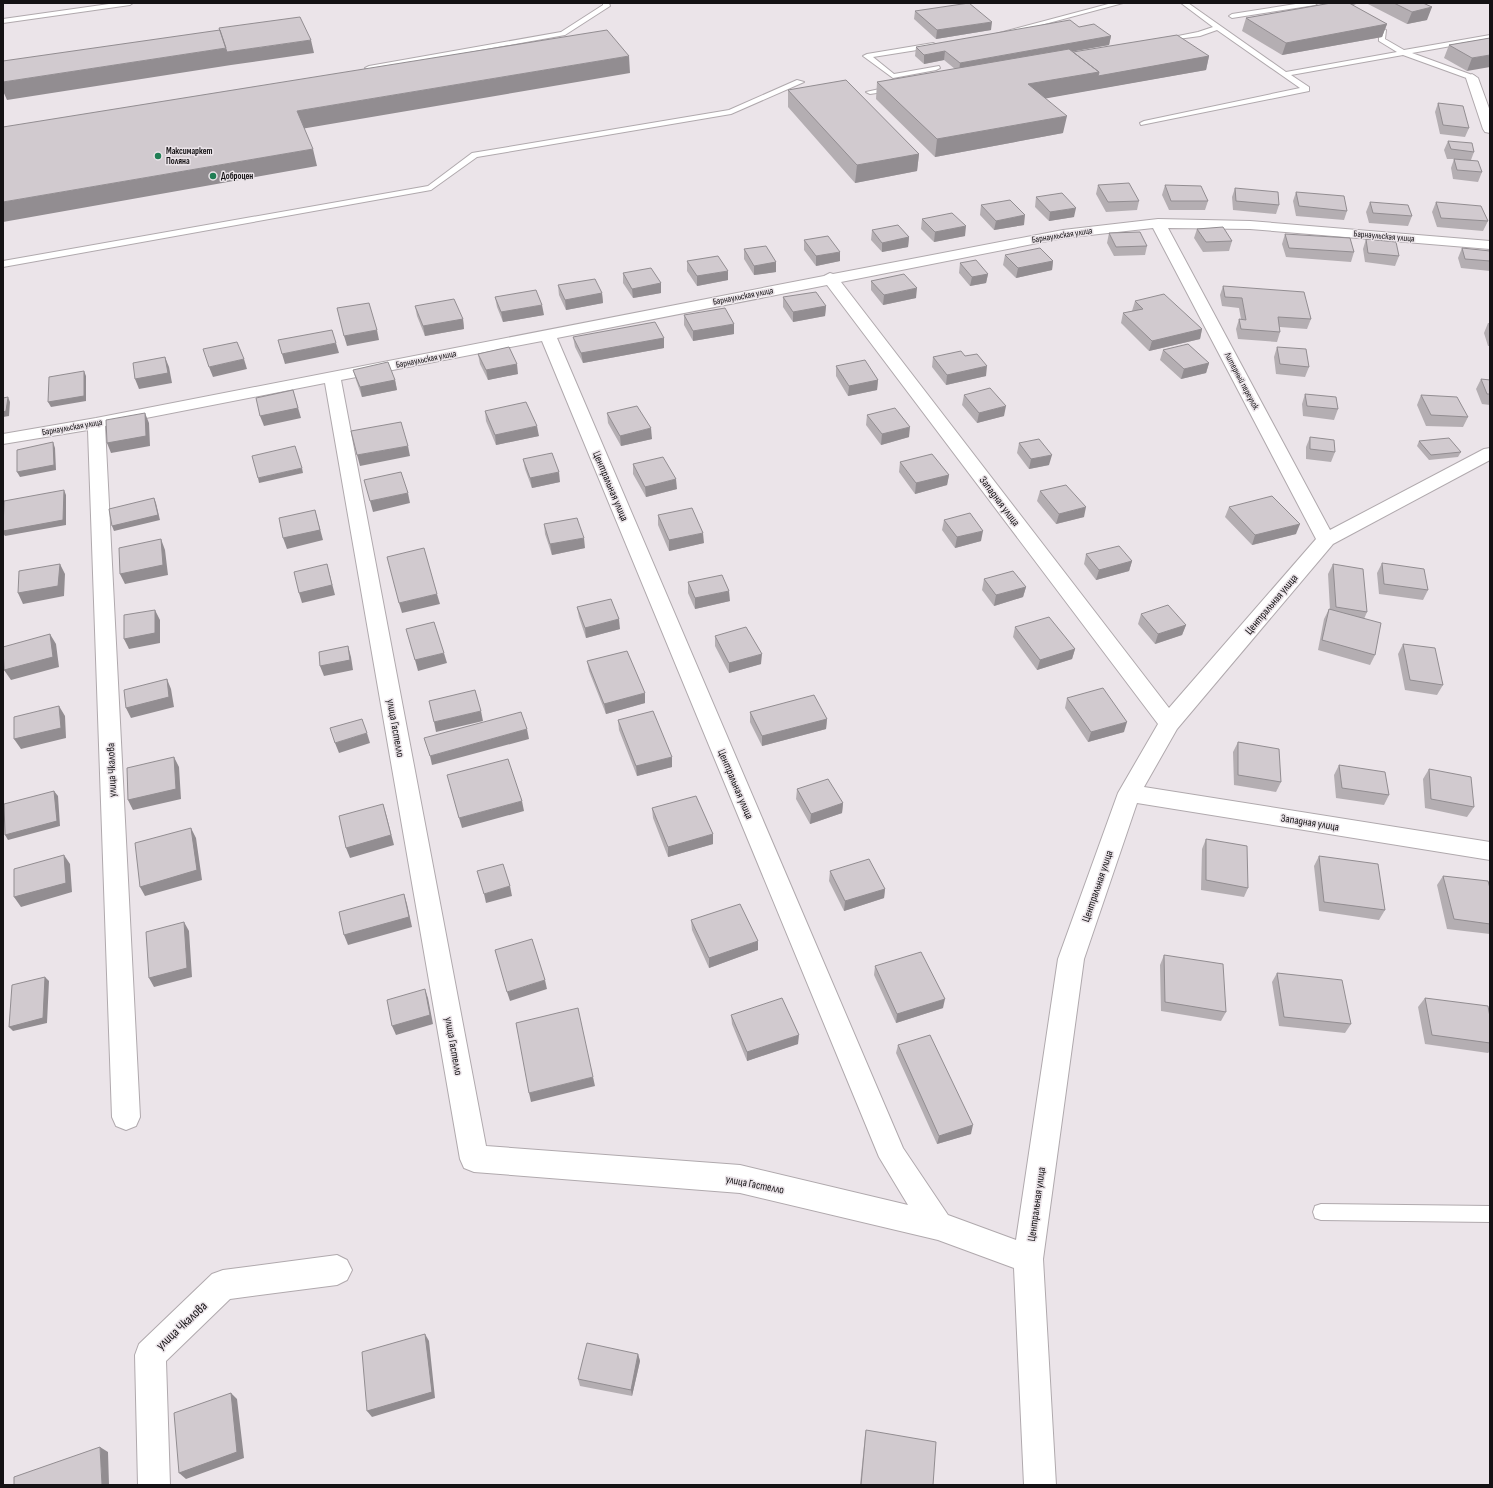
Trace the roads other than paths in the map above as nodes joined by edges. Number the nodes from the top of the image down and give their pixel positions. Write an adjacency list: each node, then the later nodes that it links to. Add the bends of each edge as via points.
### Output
1 (130, 3): 7 (lane, via 51,12)
2 (606, 3): 16 (lane, via 607,6 563,34)
3 (1120, 3): 10 (lane)
4 (1184, 3): 9 (lane)
5 (1315, 3): 6 (lane)
6 (1232, 16)
7 (3, 21)
8 (1370, 23): 14 (lane, via 1383,30 1381,40)
9 (1218, 27): 12 (lane, via 1200,34); 17 (lane)
10 (989, 36)
11 (1490, 37): 14 (lane)
12 (1153, 42)
13 (943, 43): 15 (lane, via 867,56 892,76)
14 (1404, 53): 17 (lane); 18 (lane)
15 (936, 68)
16 (361, 70)
17 (1285, 74): 22 (lane, via 1306,89)
18 (1472, 78): 23 (street)
19 (800, 82): 26 (lane, via 732,112 475,155 431,188)
20 (902, 87): 21 (lane)
21 (870, 92)
22 (1144, 123)
23 (1490, 129)
24 (1158, 223): 25 (street, Барнаульская улица, via 1250,225); 27 (street, Барнаульская улица, via 1063,234); 33 (street, Литерный переулок)
25 (1490, 245)
26 (3, 264)
27 (830, 278): 28 (street, Барнаульская улица); 34 (street, Западная улица)
28 (548, 335): 29 (street, Барнаульская улица); 40 (street, Центральная улица, via 892,1158)
29 (332, 377): 30 (street, Барнаульская улица); 40 (street, улица Гастелло, via 474,1158 740,1179)
30 (96, 423): 31 (street, Барнаульская улица); 37 (street, улица Чкалова)
31 (3, 439)
32 (1490, 453): 33 (street, Центральная улица)
33 (1326, 540): 34 (street, Центральная улица)
34 (1170, 723): 35 (street, Центральная улица)
35 (1129, 793): 36 (street, Западная улица); 41 (street, Центральная улица, via 1071,959)
36 (1490, 851)
37 (126, 1117)
38 (1321, 1212): 39 (lane)
39 (1490, 1214)
40 (938, 1226): 41 (street, улица Гастелло)
41 (1028, 1259): 44 (street, Центральная улица)
42 (337, 1270): 43 (street, улица Чкалова, via 224,1285 150,1355)
43 (154, 1485)
44 (1040, 1485)

